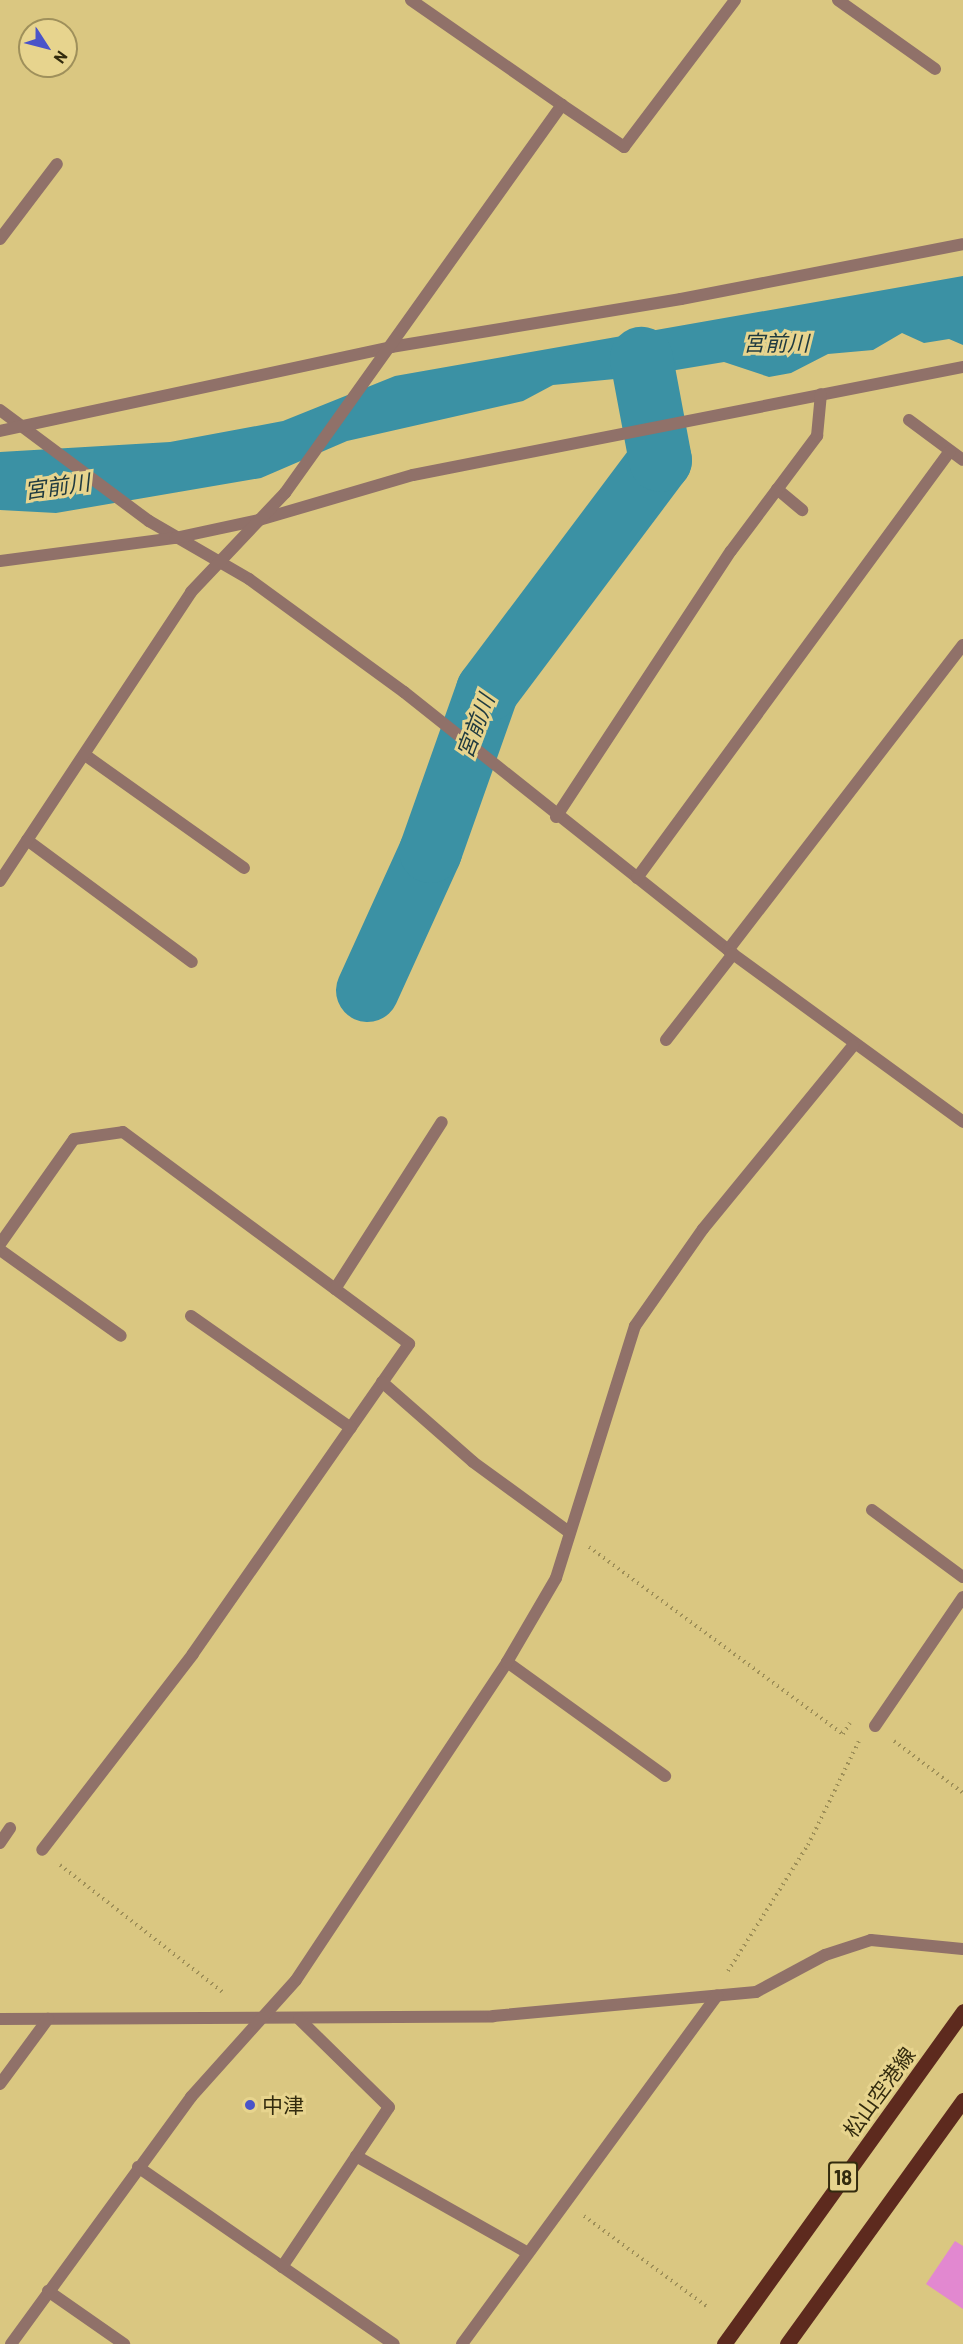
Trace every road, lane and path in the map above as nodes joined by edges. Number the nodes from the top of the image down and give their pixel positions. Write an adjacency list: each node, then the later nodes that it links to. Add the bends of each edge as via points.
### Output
1 (411, 0): 5 (street)
2 (735, 0): 5 (street, via 624,147)
3 (838, 0): 4 (street)
4 (935, 69)
5 (562, 105): 9 (street)
6 (57, 164): 7 (street)
7 (0, 239)
8 (963, 244): 9 (street, via 681,299)
9 (391, 347): 14 (street); 20 (street, via 285,493)
10 (963, 368): 11 (street)
11 (821, 394): 18 (street, via 817,436); 20 (street, via 638,427 413,475)
12 (0, 410): 14 (street)
13 (909, 420): 16 (street)
14 (21, 427): 15 (street); 21 (street)
15 (0, 431)
16 (950, 451): 17 (street); 29 (street)
17 (963, 460)
18 (777, 489): 19 (street); 26 (street)
19 (802, 510)
20 (259, 520): 21 (street); 23 (street)
21 (175, 538): 22 (street); 23 (street)
22 (0, 561)
23 (219, 563): 25 (street, via 191,592); 26 (street, via 346,650)
24 (963, 645): 31 (street)
25 (85, 755): 27 (street); 28 (street)
26 (556, 817): 29 (street)
27 (27, 840): 30 (street); 32 (street)
28 (244, 868)
29 (637, 878): 31 (street)
30 (0, 881)
31 (730, 952): 33 (street); 34 (street)
32 (192, 962)
33 (666, 1040)
34 (853, 1046): 36 (street); 45 (street, via 651,1298 635,1326)
35 (442, 1122): 39 (street)
36 (963, 1122)
37 (0, 1244): 39 (street, via 74,1139 123,1132)
38 (0, 1250): 41 (street)
39 (335, 1289): 42 (street, via 409,1344)
40 (191, 1316): 43 (street)
41 (121, 1336)
42 (382, 1382): 43 (street); 45 (street, via 473,1462)
43 (351, 1428): 55 (street, via 193,1654)
44 (872, 1510): 46 (street)
45 (569, 1532): 48 (street, via 556,1578); 49 (path, via 843,1734)
46 (963, 1577)
47 (963, 1598): 50 (street)
48 (507, 1662): 51 (street); 62 (street, via 302,1971)
49 (855, 1716)
50 (875, 1726): 52 (path); 57 (path, via 835,1782 808,1845 739,1949)
51 (665, 1776)
52 (963, 1793)
53 (10, 1828): 54 (street)
54 (0, 1843)
55 (42, 1850): 62 (path)
56 (963, 1949): 57 (street, via 871,1940 825,1956 756,1992)
57 (717, 1995): 61 (street, via 493,2016); 67 (street)
58 (963, 2011): 76 (main road, 松山空港線 / 18)
59 (0, 2019): 60 (street)
60 (48, 2019): 62 (street); 63 (street)
61 (298, 2019): 62 (street); 65 (street, via 389,2107)
62 (258, 2020): 66 (street)
63 (0, 2084)
64 (963, 2100): 77 (main road, 18)
65 (356, 2156): 68 (street); 69 (street)
66 (138, 2167): 69 (street); 70 (street)
67 (566, 2202): 68 (street); 71 (path)
68 (528, 2253): 75 (street)
69 (282, 2267): 74 (street)
70 (48, 2291): 72 (street); 73 (street)
71 (706, 2307)
72 (11, 2344)
73 (124, 2344)
74 (394, 2344)
75 (462, 2344)
76 (724, 2344)
77 (787, 2344)

